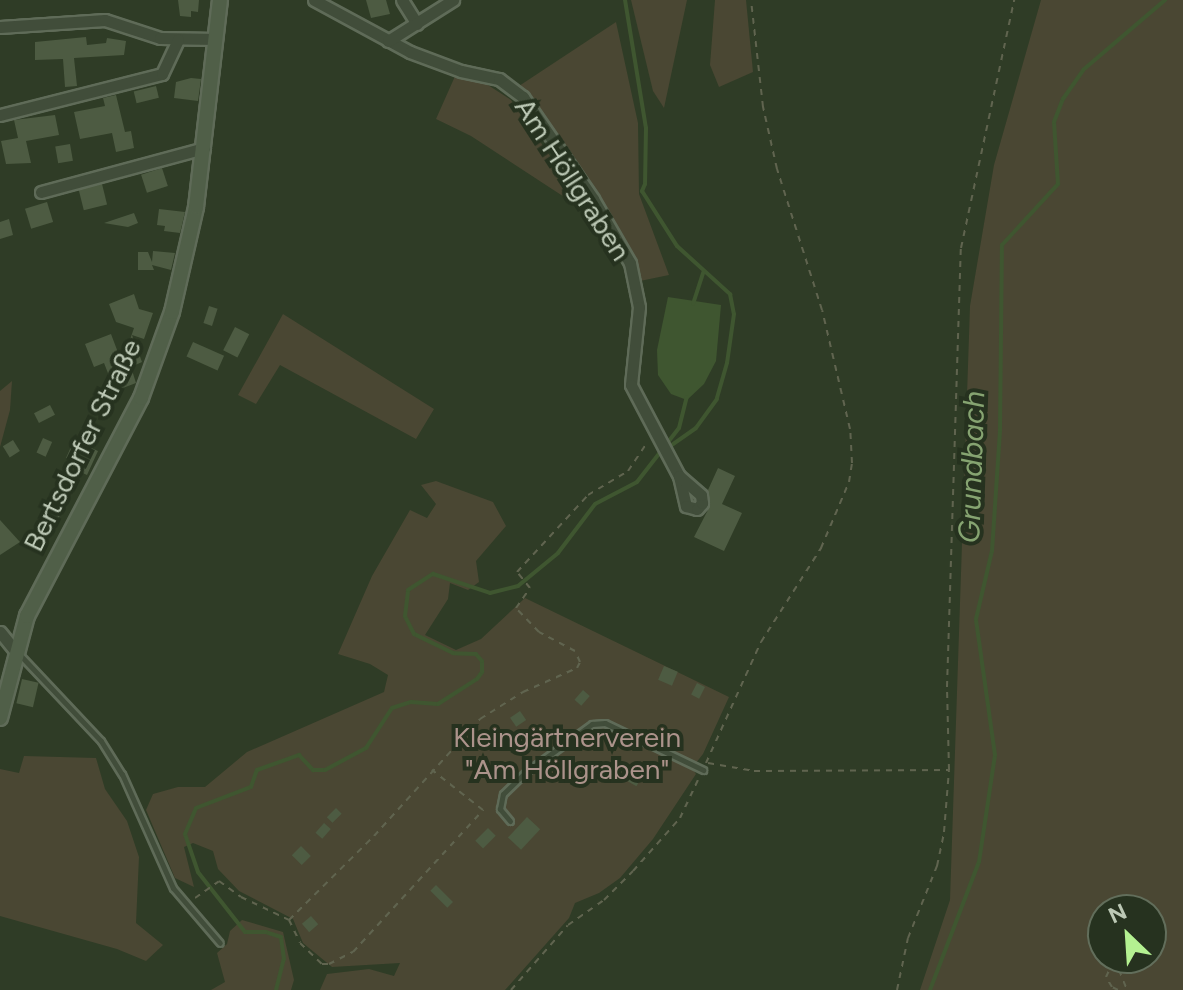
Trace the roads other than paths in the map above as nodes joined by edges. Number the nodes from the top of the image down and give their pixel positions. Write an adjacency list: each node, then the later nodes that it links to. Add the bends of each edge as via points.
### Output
1 (220, 0): 7 (main road, Bertsdorfer Straße)
2 (314, 0): 9 (street, Am Höllgraben)
3 (402, 0): 5 (street)
4 (453, 0): 5 (street)
5 (417, 24): 9 (street)
6 (0, 27): 8 (street, via 105,20)
7 (216, 39): 8 (street); 11 (main road, Bertsdorfer Straße)
8 (178, 40): 10 (street, via 162,74)
9 (388, 41): 13 (street, Am Höllgraben, via 450,67 499,79 523,97 551,136 608,223 636,278 639,307 631,385)
10 (0, 115)
11 (204, 148): 12 (street); 15 (main road, Bertsdorfer Straße, via 188,251 157,358 123,434)
12 (41, 192)
13 (679, 476)
14 (0, 632): 15 (street)
15 (8, 651): 16 (main road, Bertsdorfer Straße); 19 (lane, via 31,664 112,757 173,888)
16 (0, 718)
17 (703, 770): 18 (lane, via 605,723 592,724 503,794 500,809)
18 (510, 821)
19 (220, 943)

